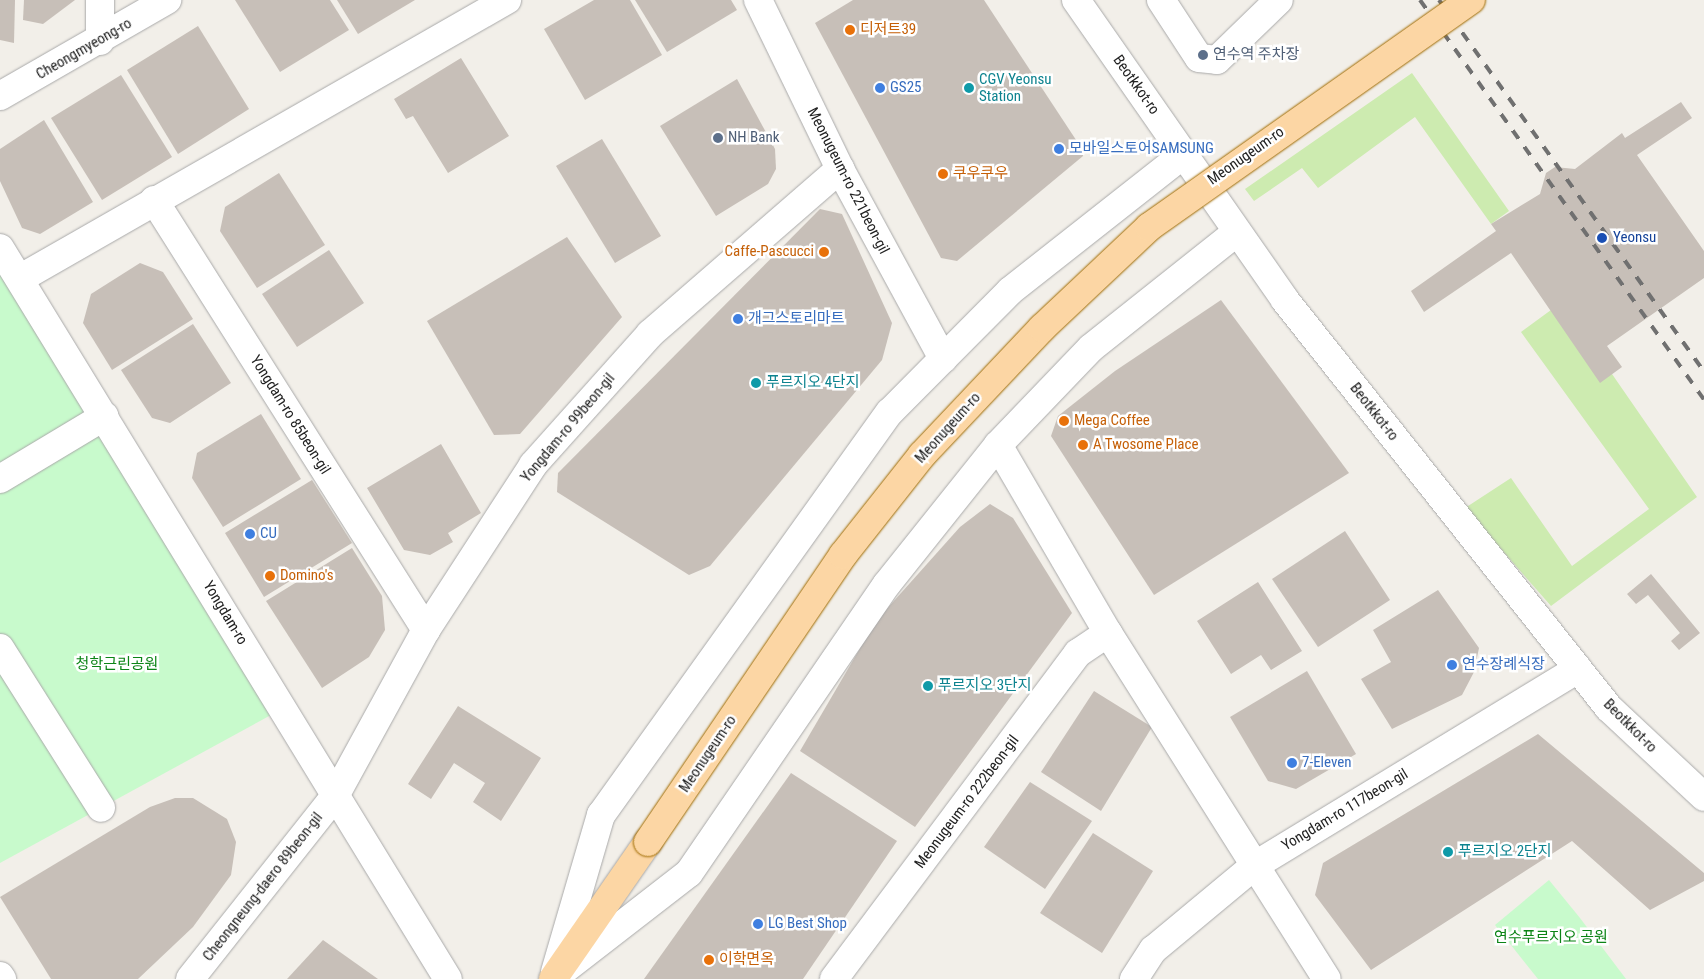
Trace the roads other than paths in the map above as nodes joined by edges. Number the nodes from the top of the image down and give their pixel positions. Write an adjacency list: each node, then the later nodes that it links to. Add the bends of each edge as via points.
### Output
1 (100, 0): 9 (street)
2 (167, 0): 9 (street, Cheongmyeong-ro)
3 (507, 0): 13 (street)
4 (758, 0): 12 (street, Meonugeum-ro 221beon-gil)
5 (1076, 0): 11 (street, Beotkkot-ro)
6 (1160, 0): 7 (street, via 1199,58 1217,60)
7 (1279, 0)
8 (1471, 0): 33 (main road, Meonugeum-ro, bridge, via 1149,227 1042,328 922,456 843,555)
9 (100, 42): 10 (street, Cheongmyeong-ro)
10 (0, 96)
11 (1184, 154): 14 (street, Beotkkot-ro); 17 (street, via 1010,291)
12 (840, 169): 17 (street, Meonugeum-ro 221beon-gil); 21 (street, Yongdam-ro 99beon-gil, via 650,334 533,465)
13 (154, 200): 16 (street); 21 (street, Yongdam-ro 85beon-gil)
14 (1238, 232): 19 (street, via 1091,348); 24 (street, Beotkkot-ro, via 1285,300)
15 (0, 248): 16 (street, Yongdam-ro)
16 (21, 278): 18 (street, Yongdam-ro)
17 (943, 359): 33 (street, via 890,412 601,815)
18 (105, 416): 20 (street); 25 (street, Yongdam-ro)
19 (998, 445): 22 (street); 33 (street, via 887,584 689,873)
20 (0, 478)
21 (426, 630): 25 (street, Yongdam-ro 99beon-gil)
22 (1108, 633): 28 (street); 34 (street, Meonugeum-ro 222beon-gil, via 1078,653)
23 (0, 648): 27 (street)
24 (1578, 669): 26 (street, Beotkkot-ro, via 1609,708); 28 (street, Yongdam-ro 117beon-gil)
25 (335, 796): 31 (street, Cheongneung-daero 89beon-gil); 32 (street, Yongdam-ro)
26 (1704, 798)
27 (101, 808)
28 (1254, 866): 35 (street, Yongdam-ro 117beon-gil, via 1153,950); 36 (street)
29 (0, 976): 30 (street)
30 (2, 979)
31 (190, 979)
32 (448, 979)
33 (553, 979)
34 (834, 979)
35 (1134, 979)
36 (1327, 979)

